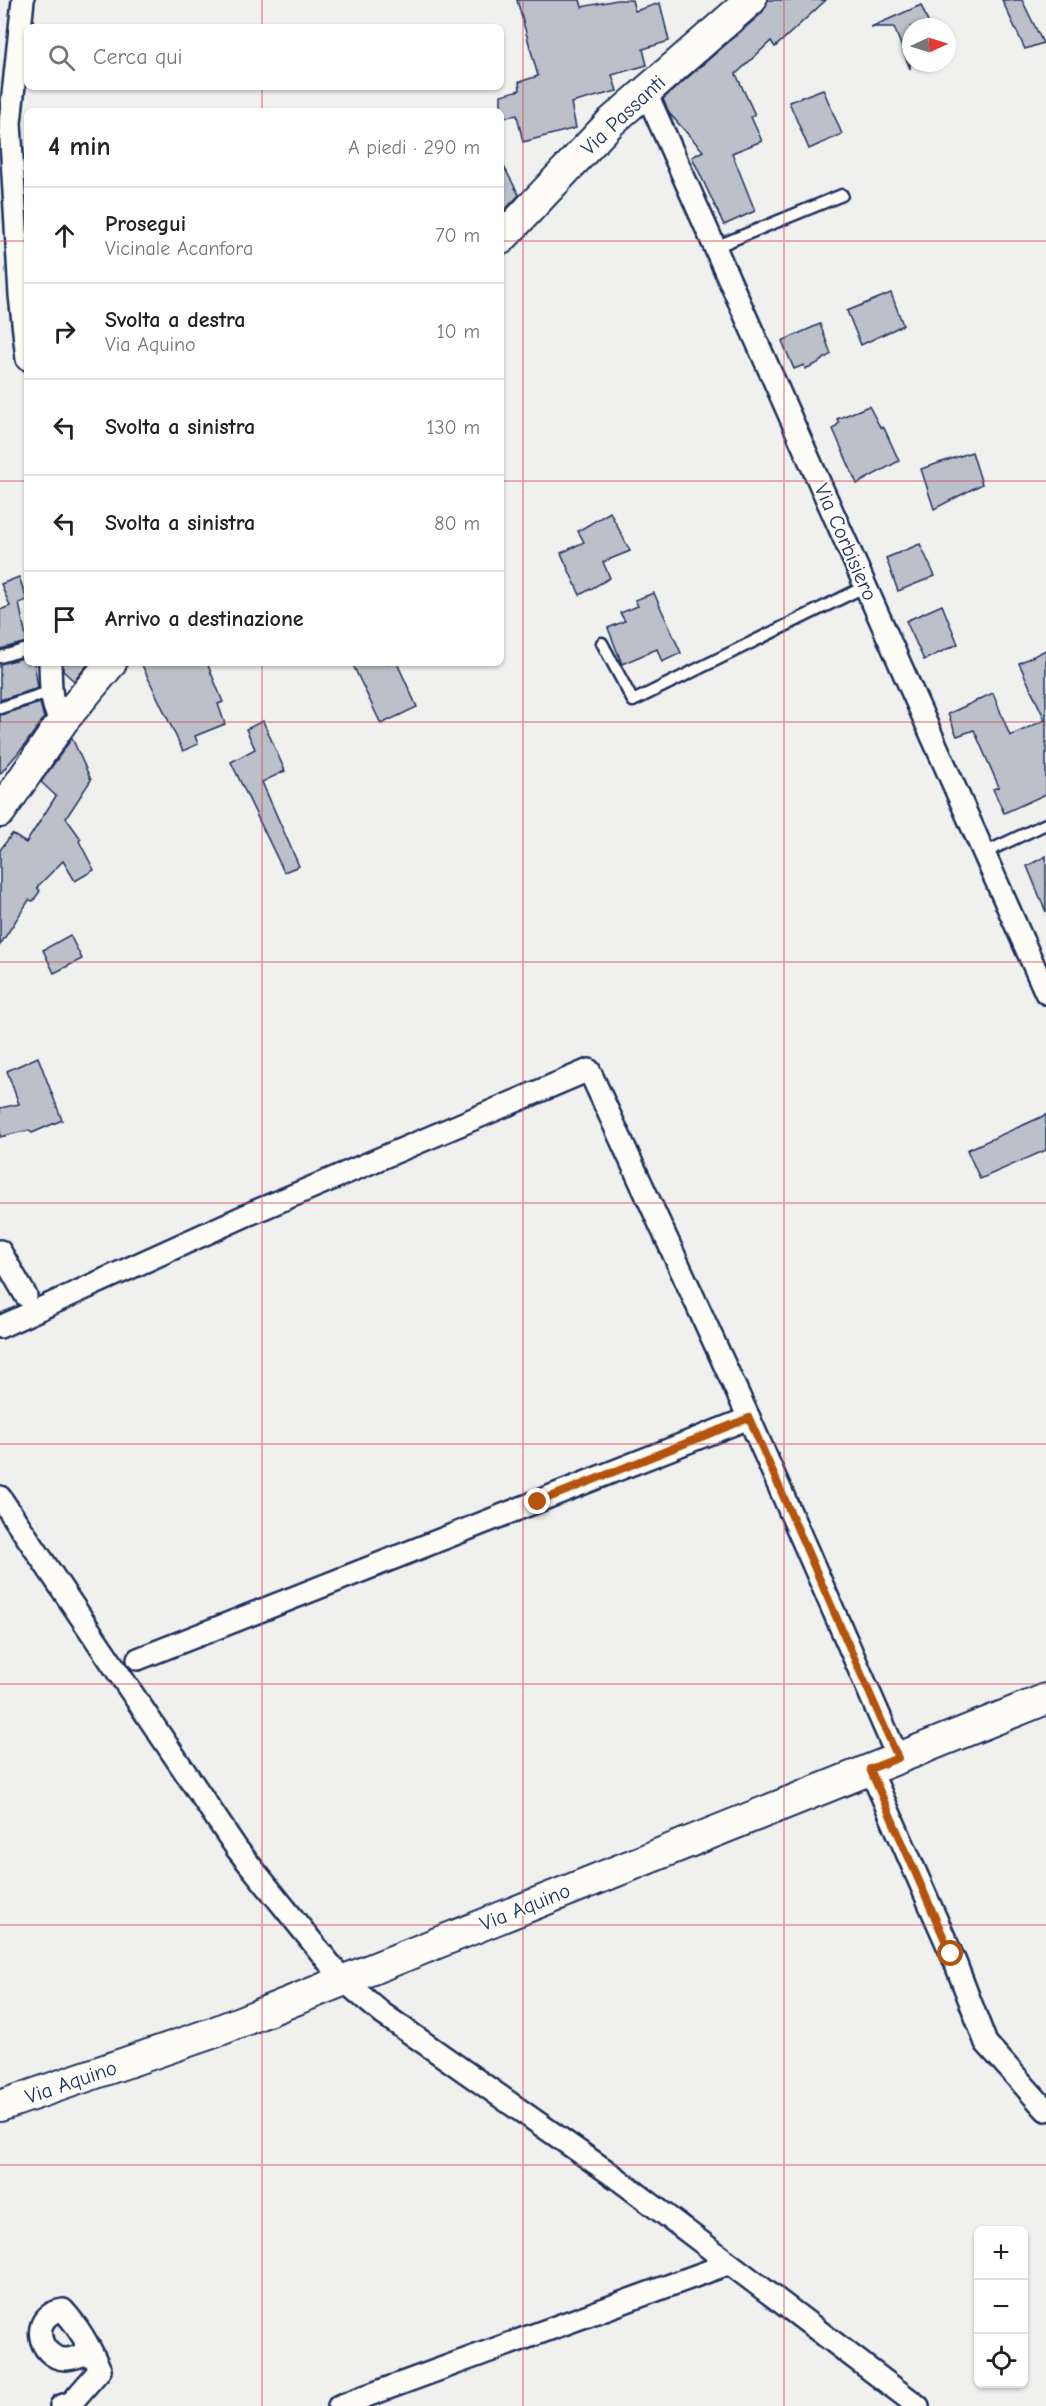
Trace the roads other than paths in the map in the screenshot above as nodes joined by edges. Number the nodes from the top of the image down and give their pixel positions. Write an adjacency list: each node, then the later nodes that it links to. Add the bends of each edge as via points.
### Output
1 (23, 0): 7 (street, via 10,123)
2 (752, 0): 3 (street, Via Passanti)
3 (646, 92): 5 (street, Via Passanti, via 611,122); 6 (street, Via Corbisiero)
4 (842, 195): 6 (lane)
5 (504, 236)
6 (715, 247): 8 (street, Via Corbisiero)
7 (24, 332)
8 (866, 586): 9 (lane, via 633,701); 19 (street, Via Corbisiero)
9 (602, 643)
10 (24, 650): 11 (lane)
11 (0, 657)
12 (50, 666): 14 (street)
13 (109, 666): 16 (street)
14 (52, 692): 15 (lane); 16 (street, via 55,713)
15 (0, 708)
16 (62, 722): 17 (street)
17 (0, 813)
18 (1046, 824): 19 (lane)
19 (984, 853): 20 (street, Via Corbisiero)
20 (1046, 993)
21 (0, 1251): 22 (street)
22 (26, 1296)
23 (0, 1327): 24 (street, via 249,1214 589,1070)
24 (749, 1418): 26 (street); 28 (street)
25 (0, 1497): 30 (street, via 237,1849)
26 (138, 1659)
27 (1046, 1699): 28 (street, Via Aquino)
28 (898, 1758): 29 (street, Via Aquino)
29 (870, 1769): 30 (street, Via Aquino); 32 (street, via 955,1962 986,2043)
30 (344, 1980): 31 (street, Via Aquino, via 215,2032); 33 (street, via 383,2014 618,2179)
31 (0, 2106)
32 (1046, 2110)
33 (728, 2264): 36 (street); 37 (street)
34 (86, 2343): 35 (street, via 100,2370 72,2402)
35 (61, 2406)
36 (339, 2406)
37 (918, 2406)

